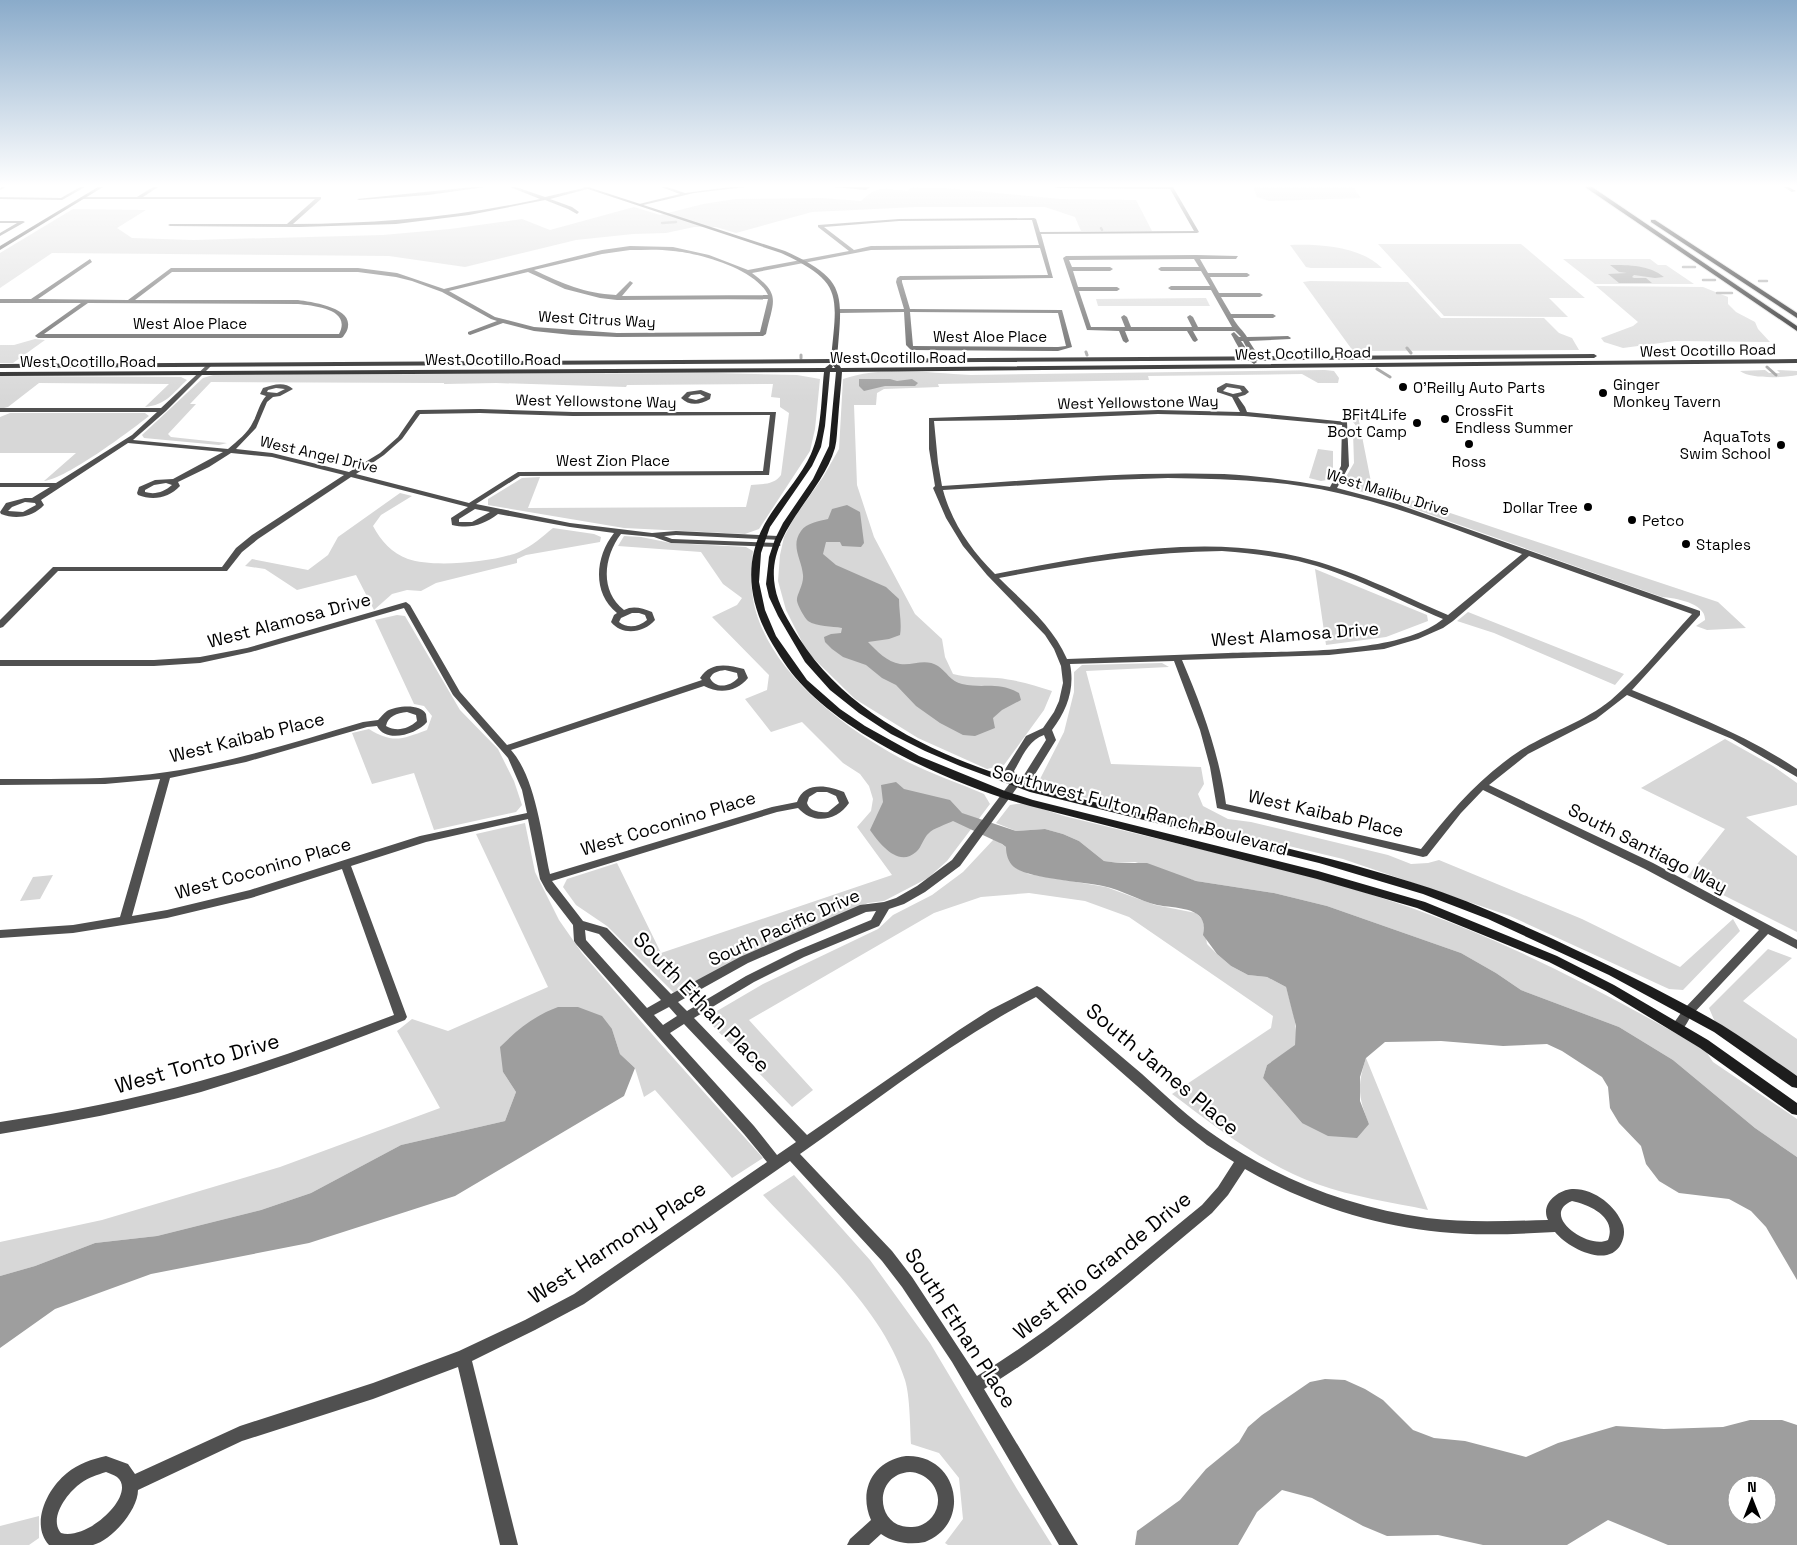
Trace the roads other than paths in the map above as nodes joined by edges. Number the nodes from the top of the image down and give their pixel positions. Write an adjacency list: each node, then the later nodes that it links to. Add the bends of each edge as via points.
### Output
1 (573, 259): 15 (street)
2 (714, 259): 16 (street)
3 (807, 259): 9 (street)
4 (1046, 259): 34 (street, via 1051,277 900,278)
5 (1066, 259): 11 (street)
6 (1197, 259): 14 (street)
7 (1694, 259): 45 (main road)
8 (1711, 259): 37 (main road)
9 (802, 260): 16 (street); 33 (main road, via 830,282 838,298)
10 (90, 261): 30 (street)
11 (1070, 269): 12 (street); 22 (street)
12 (1110, 269)
13 (1161, 269): 14 (street)
14 (1203, 269): 17 (street)
15 (529, 270): 24 (street); 28 (street, via 586,294)
16 (748, 272): 27 (street, via 768,290)
17 (1206, 275): 18 (street); 21 (street)
18 (1247, 275)
19 (630, 283): 28 (street)
20 (1171, 288): 21 (street)
21 (1214, 288): 25 (street)
22 (1077, 289): 23 (street); 41 (street, via 1089,329)
23 (1117, 289)
24 (444, 291): 32 (street, West Citrus Way, via 397,275 358,270 171,270); 40 (street, West Citrus Way, via 483,314)
25 (1217, 295): 26 (street); 35 (street)
26 (1260, 295)
27 (771, 297): 28 (street); 40 (street, West Citrus Way, via 763,334 572,333)
28 (617, 298)
29 (0, 301): 30 (street)
30 (32, 301): 31 (street)
31 (87, 301): 32 (street); 32 (street, West Aloe Place, via 38,336 342,336 346,330 346,320 333,309 312,303)
32 (130, 301)
33 (838, 311): 34 (street); 55 (main road)
34 (907, 311): 34 (street, West Aloe Place, via 911,348 1068,347 1070,344 1060,311)
35 (1230, 316): 36 (street); 44 (street)
36 (1273, 316)
37 (1797, 316)
38 (1124, 317): 42 (street)
39 (1190, 317): 43 (street)
40 (502, 321): 46 (street)
41 (1121, 329): 42 (street); 50 (street)
42 (1129, 329): 43 (street)
43 (1193, 329): 44 (street); 51 (street)
44 (1236, 329): 48 (street, via 1233,333); 49 (street)
45 (1797, 329)
46 (470, 333)
47 (1288, 338): 49 (street)
48 (1236, 339): 49 (street); 53 (street)
49 (1245, 339): 53 (street, via 1253,352)
50 (1126, 340)
51 (1195, 340)
52 (1797, 356): 53 (main road, West Ocotillo Road)
53 (1252, 358): 55 (main road, West Ocotillo Road); 58 (street)
54 (1797, 361): 58 (main road, West Ocotillo Road)
55 (834, 362): 56 (main road, West Ocotillo Road); 59 (main road); 60 (main road)
56 (209, 364): 57 (main road, West Ocotillo Road); 61 (street)
57 (0, 366)
58 (1257, 366): 60 (main road, West Ocotillo Road)
59 (827, 370): 60 (main road, West Ocotillo Road); 61 (main road, West Ocotillo Road); 84 (main road, Southwest Fulton Ranch Boulevard, via 815,454 791,487)
60 (839, 370): 85 (main road, Southwest Fulton Ranch Boulevard, via 835,431 829,457 785,524)
61 (200, 373): 62 (main road, West Ocotillo Road); 67 (street)
62 (0, 374)
63 (270, 396): 72 (street, via 263,404 254,427)
64 (1234, 396): 69 (street)
65 (695, 402): 68 (street)
66 (0, 410): 67 (street)
67 (164, 410): 71 (street)
68 (691, 414): 73 (street, West Yellowstone Way, via 774,413); 74 (street, West Yellowstone Way, via 418,412 392,447)
69 (1244, 414): 70 (street, West Yellowstone Way, via 1150,412); 79 (street, West Yellowstone Way, via 1345,422 1345,466)
70 (931, 419): 78 (street, South Pacific Drive)
71 (126, 441): 72 (street, West Angel Drive); 76 (street)
72 (230, 450): 74 (street, West Angel Drive, via 272,455); 75 (street)
73 (766, 473): 81 (street, West Zion Place, via 518,474)
74 (352, 474): 81 (street, West Angel Drive); 90 (street, via 254,538 224,568 56,569)
75 (174, 482)
76 (58, 485): 77 (street); 80 (street)
77 (0, 486)
78 (937, 488): 79 (street, West Malibu Drive, via 1178,474 1259,477); 87 (street, South Pacific Drive, via 957,531)
79 (1333, 488): 86 (street, West Malibu Drive, via 1380,501)
80 (35, 500)
81 (472, 505): 82 (street, West Angel Drive); 82 (street, via 455,518 455,523 474,526)
82 (497, 512): 83 (street, West Angel Drive)
83 (618, 532): 84 (street, West Angel Drive, via 652,535 671,541); 88 (street, via 606,555 603,576 609,601)
84 (761, 541): 85 (street, West Angel Drive); 104 (main road, Southwest Fulton Ranch Boulevard, via 754,580 757,602 772,638 812,690 866,732 900,751)
85 (777, 542): 102 (main road, Southwest Fulton Ranch Boulevard, via 771,589 780,614 813,668 879,723 910,741)
86 (1528, 553): 89 (street, West Alamosa Drive); 95 (street, West Malibu Drive, via 1697,613)
87 (993, 577): 89 (street, via 1117,555 1181,550 1248,551 1287,556 1328,568); 92 (street, South Pacific Drive, via 1052,638)
88 (622, 613)
89 (1450, 619): 91 (street, West Alamosa Drive, via 1415,637 1366,649)
90 (0, 625)
91 (1177, 658): 92 (street, West Alamosa Drive); 103 (street, West Kaibab Place, via 1210,742 1221,806 1423,853)
92 (1064, 662): 97 (street, South Pacific Drive, via 1067,681 1064,701)
93 (0, 663): 98 (street, West Alamosa Drive, via 169,662 208,658 248,650 406,605 456,693)
94 (706, 682): 98 (street)
95 (1625, 691): 99 (street, via 1736,737); 103 (street, via 1602,711 1525,752)
96 (382, 723): 100 (street, West Kaibab Place, via 366,724 242,760)
97 (1047, 730): 102 (street, South Pacific Drive, via 1051,740 1028,777); 102 (street, South Pacific Drive, via 1031,736 1009,771)
98 (505, 750): 106 (street, via 512,757 527,790)
99 (1797, 774)
100 (166, 775): 101 (street, West Kaibab Place, via 104,781); 110 (street)
101 (0, 782)
102 (1015, 783): 104 (street, South Pacific Drive); 117 (main road, Southwest Fulton Ranch Boulevard, via 1320,860 1427,891 1492,916 1613,972)
103 (1481, 784): 112 (street, South Santiago Way)
104 (1007, 795): 109 (street, South Pacific Drive, via 956,863 921,889); 120 (main road, Southwest Fulton Ranch Boulevard, via 1318,875 1421,905 1553,959)
105 (801, 804): 108 (street, West Coconino Place)
106 (533, 815): 107 (street, West Coconino Place, via 424,838); 108 (street)
107 (345, 863): 110 (street, West Coconino Place, via 226,900); 124 (street, West Tonto Drive, via 400,1017 259,1069 172,1094)
108 (546, 879): 111 (street)
109 (885, 906): 116 (street, South Pacific Drive, via 864,908 744,960); 119 (street, South Pacific Drive, via 875,923 800,954)
110 (124, 922): 113 (street, West Coconino Place)
111 (579, 924): 116 (street, South Ethan Place, via 603,930); 118 (street, via 580,941)
112 (1767, 928): 114 (street, South Santiago Way); 117 (street)
113 (0, 934)
114 (1797, 945)
115 (1037, 990): 125 (street, West Harmony Place, via 963,1033); 127 (street, South James Place, via 1184,1119)
116 (669, 1000): 118 (street, South Pacific Drive); 119 (street, South Ethan Place)
117 (1687, 1013): 120 (street); 122 (main road, Southwest Fulton Ranch Boulevard, via 1718,1029)
118 (646, 1014): 121 (street)
119 (685, 1017): 121 (street, South Pacific Drive); 125 (street, South Ethan Place)
120 (1677, 1028): 123 (main road, Southwest Fulton Ranch Boulevard)
121 (662, 1032): 128 (street)
122 (1797, 1082)
123 (1797, 1110)
124 (0, 1128)
125 (806, 1143): 126 (street, West Harmony Place)
126 (791, 1153): 128 (street, West Harmony Place); 131 (street, South Ethan Place, via 888,1256 958,1357)
127 (1243, 1160): 129 (street, South James Place, via 1306,1191 1397,1219 1469,1227); 131 (street, West Rio Grande Drive, via 1207,1209 1041,1344)
128 (776, 1164): 130 (street, West Harmony Place, via 579,1299)
129 (1558, 1226): 129 (street, via 1568,1238 1591,1248 1610,1246 1618,1232 1616,1223 1602,1206 1572,1196 1558,1201 1554,1207)
130 (463, 1357): 132 (street, West Harmony Place, via 240,1434); 134 (street)
131 (974, 1386): 136 (street, South Ethan Place)
132 (130, 1485): 132 (street, via 125,1471 116,1466 106,1464 82,1472 60,1491 53,1503 49,1528 54,1537 77,1543 105,1530 126,1505)
133 (882, 1522): 133 (street, via 901,1536 913,1537 934,1527 945,1506 945,1494 935,1473 911,1463 896,1465 887,1471 875,1495); 135 (street)
134 (509, 1545)
135 (856, 1545)
136 (1069, 1545)

